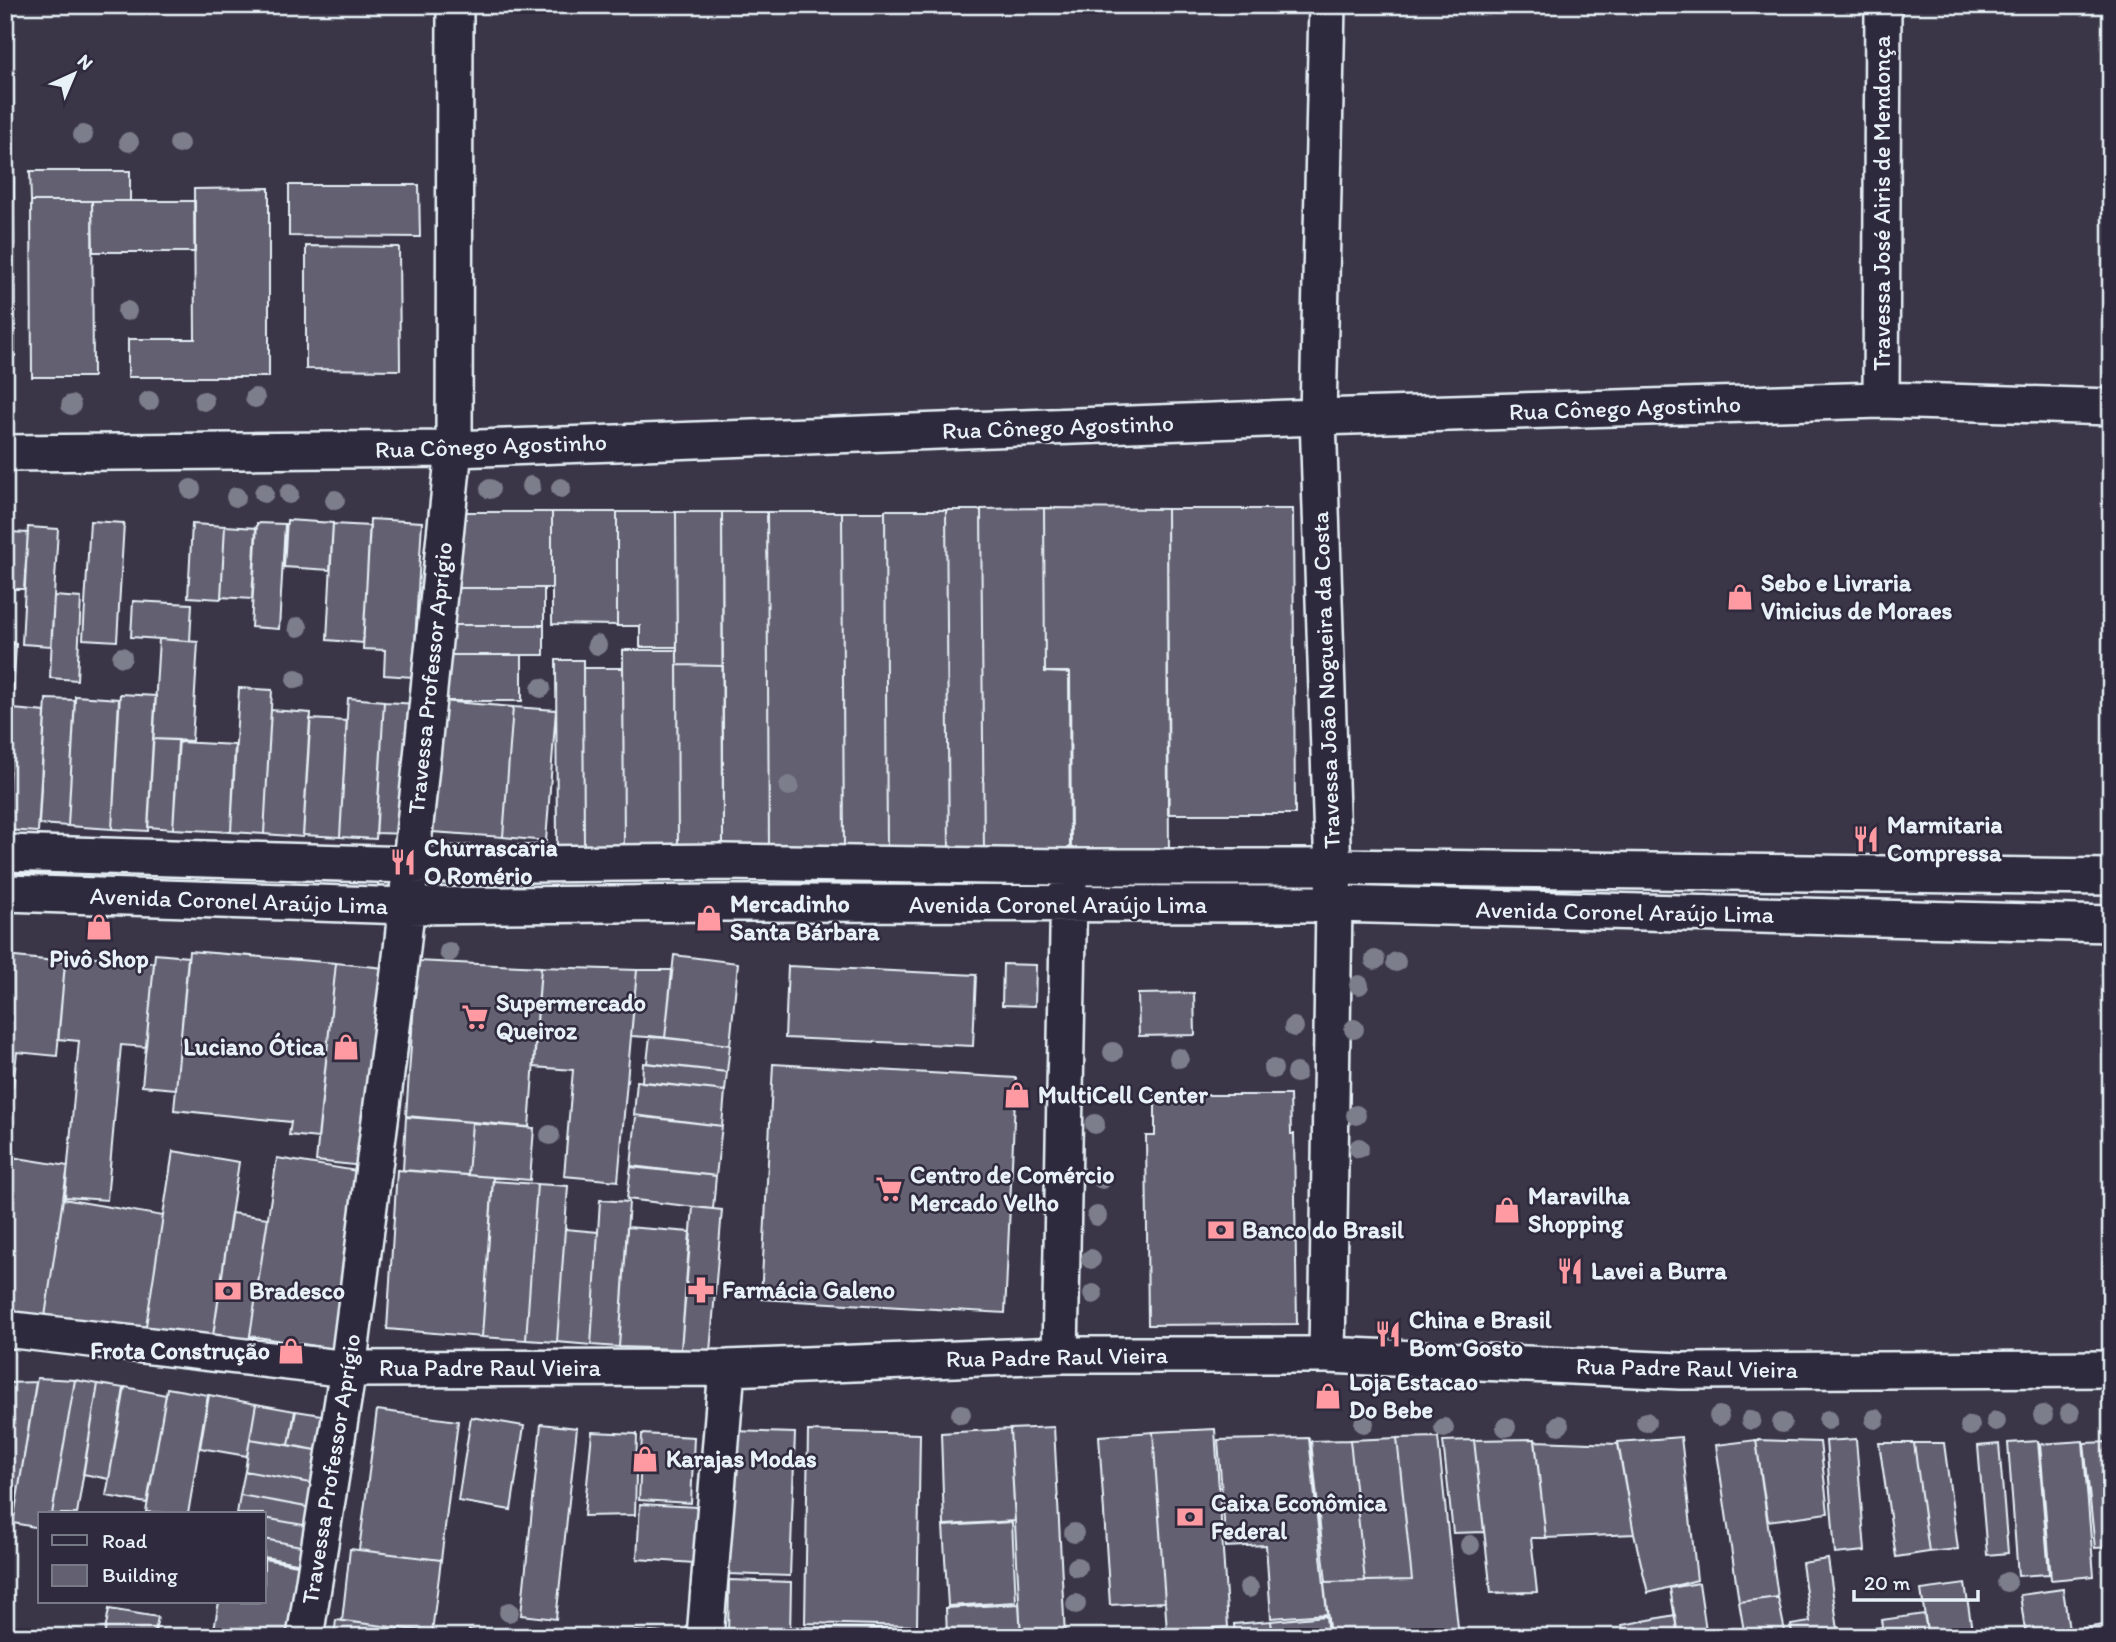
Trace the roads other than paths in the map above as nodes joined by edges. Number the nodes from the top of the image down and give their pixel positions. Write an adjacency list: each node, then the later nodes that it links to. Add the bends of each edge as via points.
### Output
1 (455, 5): 7 (street, Travessa Professor Aprígio)
2 (1328, 5): 6 (street, Travessa João Nogueira da Costa)
3 (1883, 5): 4 (street, Travessa José Airis de Mendonça)
4 (1881, 400): 5 (street, Rua Cônego Agostinho); 6 (street, Rua Cônego Agostinho)
5 (2111, 407)
6 (1318, 418): 7 (street, Rua Cônego Agostinho); 13 (street, Travessa João Nogueira da Costa)
7 (454, 449): 8 (street, Rua Cônego Agostinho); 11 (street, Travessa Professor Aprígio)
8 (5, 453)
9 (5, 853): 11 (street, Avenida Coronel Araújo Lima)
10 (722, 862): 11 (street, Avenida Coronel Araújo Lima); 12 (street, Avenida Coronel Araújo Lima); 18 (street)
11 (411, 865): 21 (street, Travessa Professor Aprígio)
12 (1068, 867): 13 (street, Avenida Coronel Araújo Lima); 20 (street)
13 (1332, 867): 14 (street, Avenida Coronel Araújo Lima); 19 (street, Travessa João Nogueira da Costa)
14 (1677, 871): 15 (street, Avenida Coronel Araújo Lima); 22 (street)
15 (2022, 876): 16 (street, Avenida Coronel Araújo Lima); 23 (street)
16 (2111, 877)
17 (5, 893): 21 (street, Avenida Coronel Araújo Lima)
18 (721, 903): 20 (street, Avenida Coronel Araújo Lima); 21 (street, Avenida Coronel Araújo Lima)
19 (1334, 904): 20 (street, Avenida Coronel Araújo Lima); 22 (street, Avenida Coronel Araújo Lima); 26 (street, Travessa João Nogueira da Costa)
20 (1069, 905): 27 (street)
21 (407, 906): 29 (street, Travessa Professor Aprígio)
22 (1678, 913): 23 (street, Avenida Coronel Araújo Lima)
23 (2025, 922): 24 (street, Avenida Coronel Araújo Lima)
24 (2111, 924)
25 (5, 1329): 29 (street, Rua Padre Raul Vieira)
26 (1327, 1354): 27 (street, Rua Padre Raul Vieira); 30 (street, Rua Padre Raul Vieira, via 1680,1371)
27 (1060, 1355): 28 (street, Rua Padre Raul Vieira)
28 (727, 1368): 29 (street, Rua Padre Raul Vieira); 32 (street)
29 (348, 1369): 31 (street, Travessa Professor Aprígio)
30 (2111, 1369)
31 (305, 1637)
32 (705, 1637)

